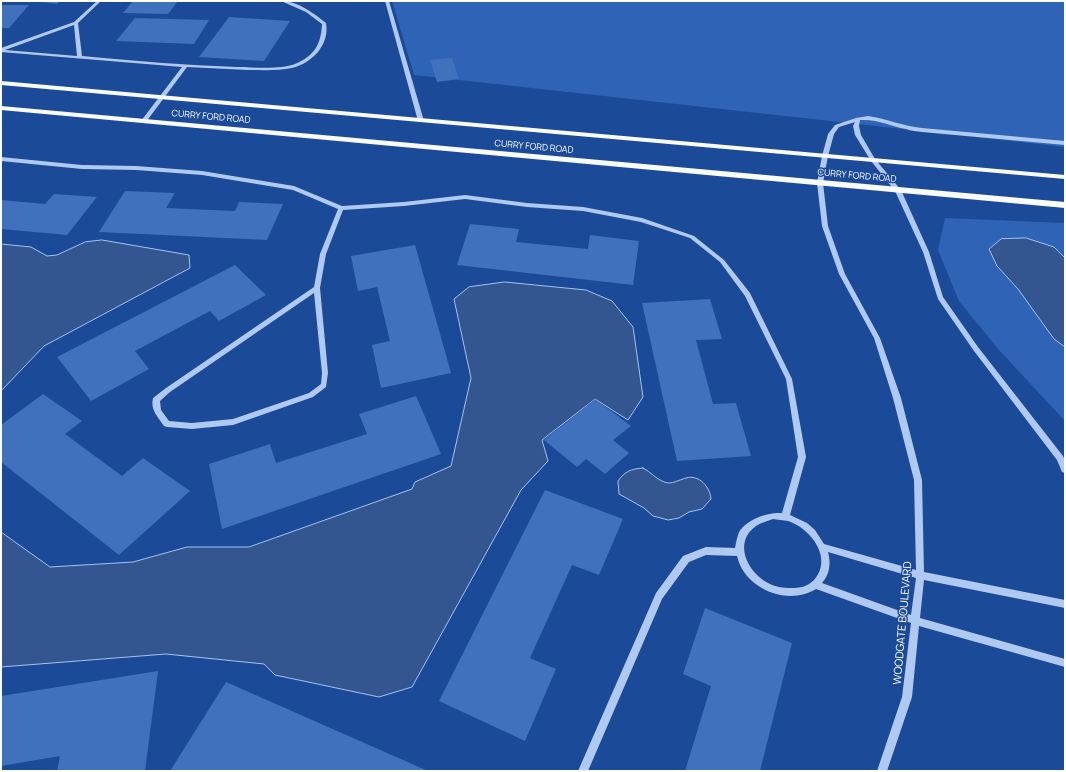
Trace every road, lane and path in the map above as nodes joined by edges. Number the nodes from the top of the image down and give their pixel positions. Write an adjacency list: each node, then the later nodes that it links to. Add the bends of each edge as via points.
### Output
1 (99, 1): 4 (street)
2 (283, 1): 7 (street, via 308,11 324,24 324,38 315,54 295,66 260,69)
3 (387, 1): 13 (street)
4 (76, 23): 5 (street); 6 (street)
5 (1, 51): 6 (street)
6 (80, 58): 7 (street)
7 (184, 66): 9 (street)
8 (1, 83): 9 (main road, CURRY FORD ROAD)
9 (162, 97): 12 (street); 13 (main road, CURRY FORD ROAD)
10 (1, 108): 12 (main road, CURRY FORD ROAD)
11 (858, 119): 14 (street, WOODGATE BOULEVARD, via 883,120 922,130); 15 (street, WOODGATE BOULEVARD, via 837,126); 17 (street, via 858,135)
12 (144, 121): 19 (main road, CURRY FORD ROAD)
13 (421, 121): 15 (main road, CURRY FORD ROAD)
14 (1065, 143)
15 (825, 156): 17 (main road, CURRY FORD ROAD); 19 (street, WOODGATE BOULEVARD)
16 (1, 159): 22 (street, via 82,167 202,173 294,188)
17 (873, 160): 18 (main road, CURRY FORD ROAD); 20 (street)
18 (1065, 177)
19 (820, 183): 20 (main road, CURRY FORD ROAD); 28 (street, WOODGATE BOULEVARD, via 825,226 842,274 877,338 897,398 918,480)
20 (898, 190): 21 (main road, CURRY FORD ROAD); 24 (street, via 926,252 940,297 976,349 1060,458)
21 (1065, 205)
22 (341, 208): 23 (street, via 323,254); 25 (street, via 404,204 465,196 527,205 591,210 642,220 692,237 722,261 748,295 789,379 802,457)
23 (317, 288): 23 (street, via 156,400 157,411 167,424 192,426 232,422 312,395 324,385)
24 (1065, 470)
25 (785, 517): 26 (street, via 808,528); 27 (street, via 761,518 751,523 743,531)
26 (823, 547): 28 (street); 29 (street, via 825,568)
27 (740, 552): 29 (street, via 743,564 752,576 776,591 791,593 804,591); 33 (street, via 706,551 686,559 659,596)
28 (920, 575): 30 (street); 31 (street, WOODGATE BOULEVARD)
29 (815, 585): 31 (street)
30 (1065, 604)
31 (916, 621): 32 (street); 34 (street, WOODGATE BOULEVARD, via 907,698)
32 (1065, 663)
33 (583, 771)
34 (882, 771)

